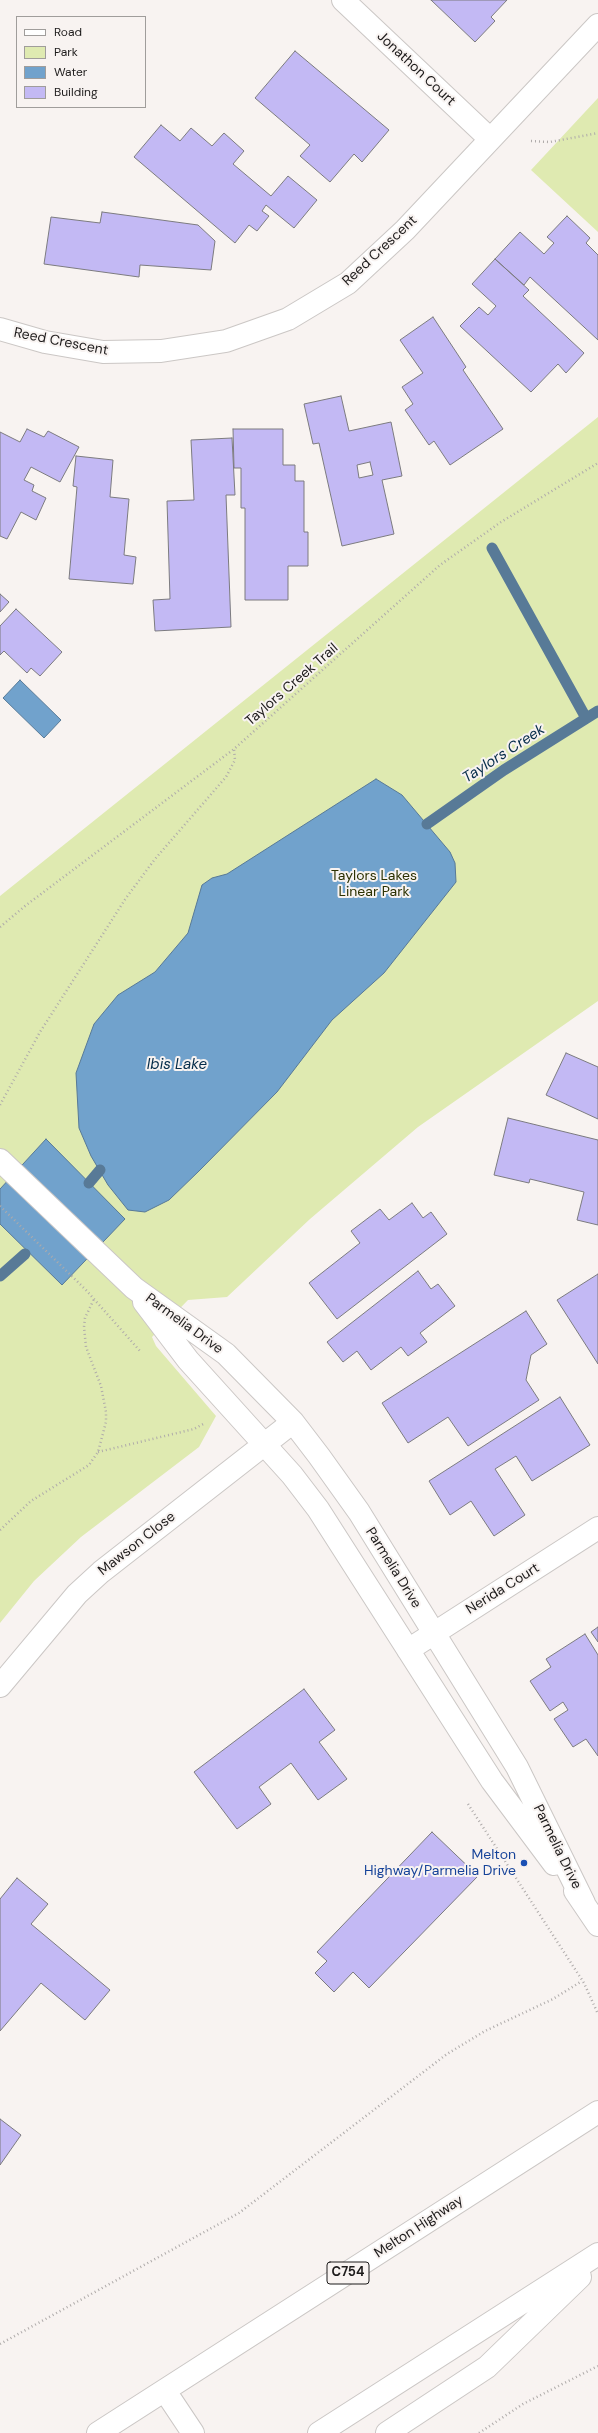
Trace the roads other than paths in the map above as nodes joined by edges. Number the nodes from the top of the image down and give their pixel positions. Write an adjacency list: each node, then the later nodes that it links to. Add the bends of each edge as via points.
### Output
1 (343, 0): 3 (main road, Jonathon Court)
2 (598, 25): 3 (main road, Reed Crescent)
3 (489, 138): 4 (main road, Reed Crescent, via 405,230 348,283 288,319 226,341 161,351 102,352 45,342)
4 (0, 329)
5 (0, 1160): 6 (main road, Parmelia Drive)
6 (134, 1288): 7 (main road, Parmelia Drive, via 191,1327 249,1375); 8 (main road, Parmelia Drive, via 176,1345)
7 (293, 1422): 8 (main road, Mawson Close); 10 (main road, Parmelia Drive, via 355,1507)
8 (265, 1445): 11 (main road, Parmelia Drive, via 318,1509); 12 (main road, Mawson Close, via 101,1572 77,1594)
9 (598, 1528): 10 (main road, Nerida Court)
10 (434, 1633): 11 (main road, Nerida Court); 13 (main road, Parmelia Drive, via 518,1767)
11 (408, 1650): 13 (main road, Parmelia Drive, via 492,1781)
12 (0, 1686)
13 (584, 1903): 14 (main road, Parmelia Drive)
14 (598, 1925)
15 (598, 2112): 18 (main road, Melton Highway / C754)
16 (598, 2254): 21 (main road)
17 (598, 2259): 22 (main road, via 487,2367)
18 (165, 2391): 19 (main road, Melton Highway / C754); 20 (main road)
19 (98, 2433)
20 (193, 2433)
21 (319, 2433)
22 (387, 2433)

